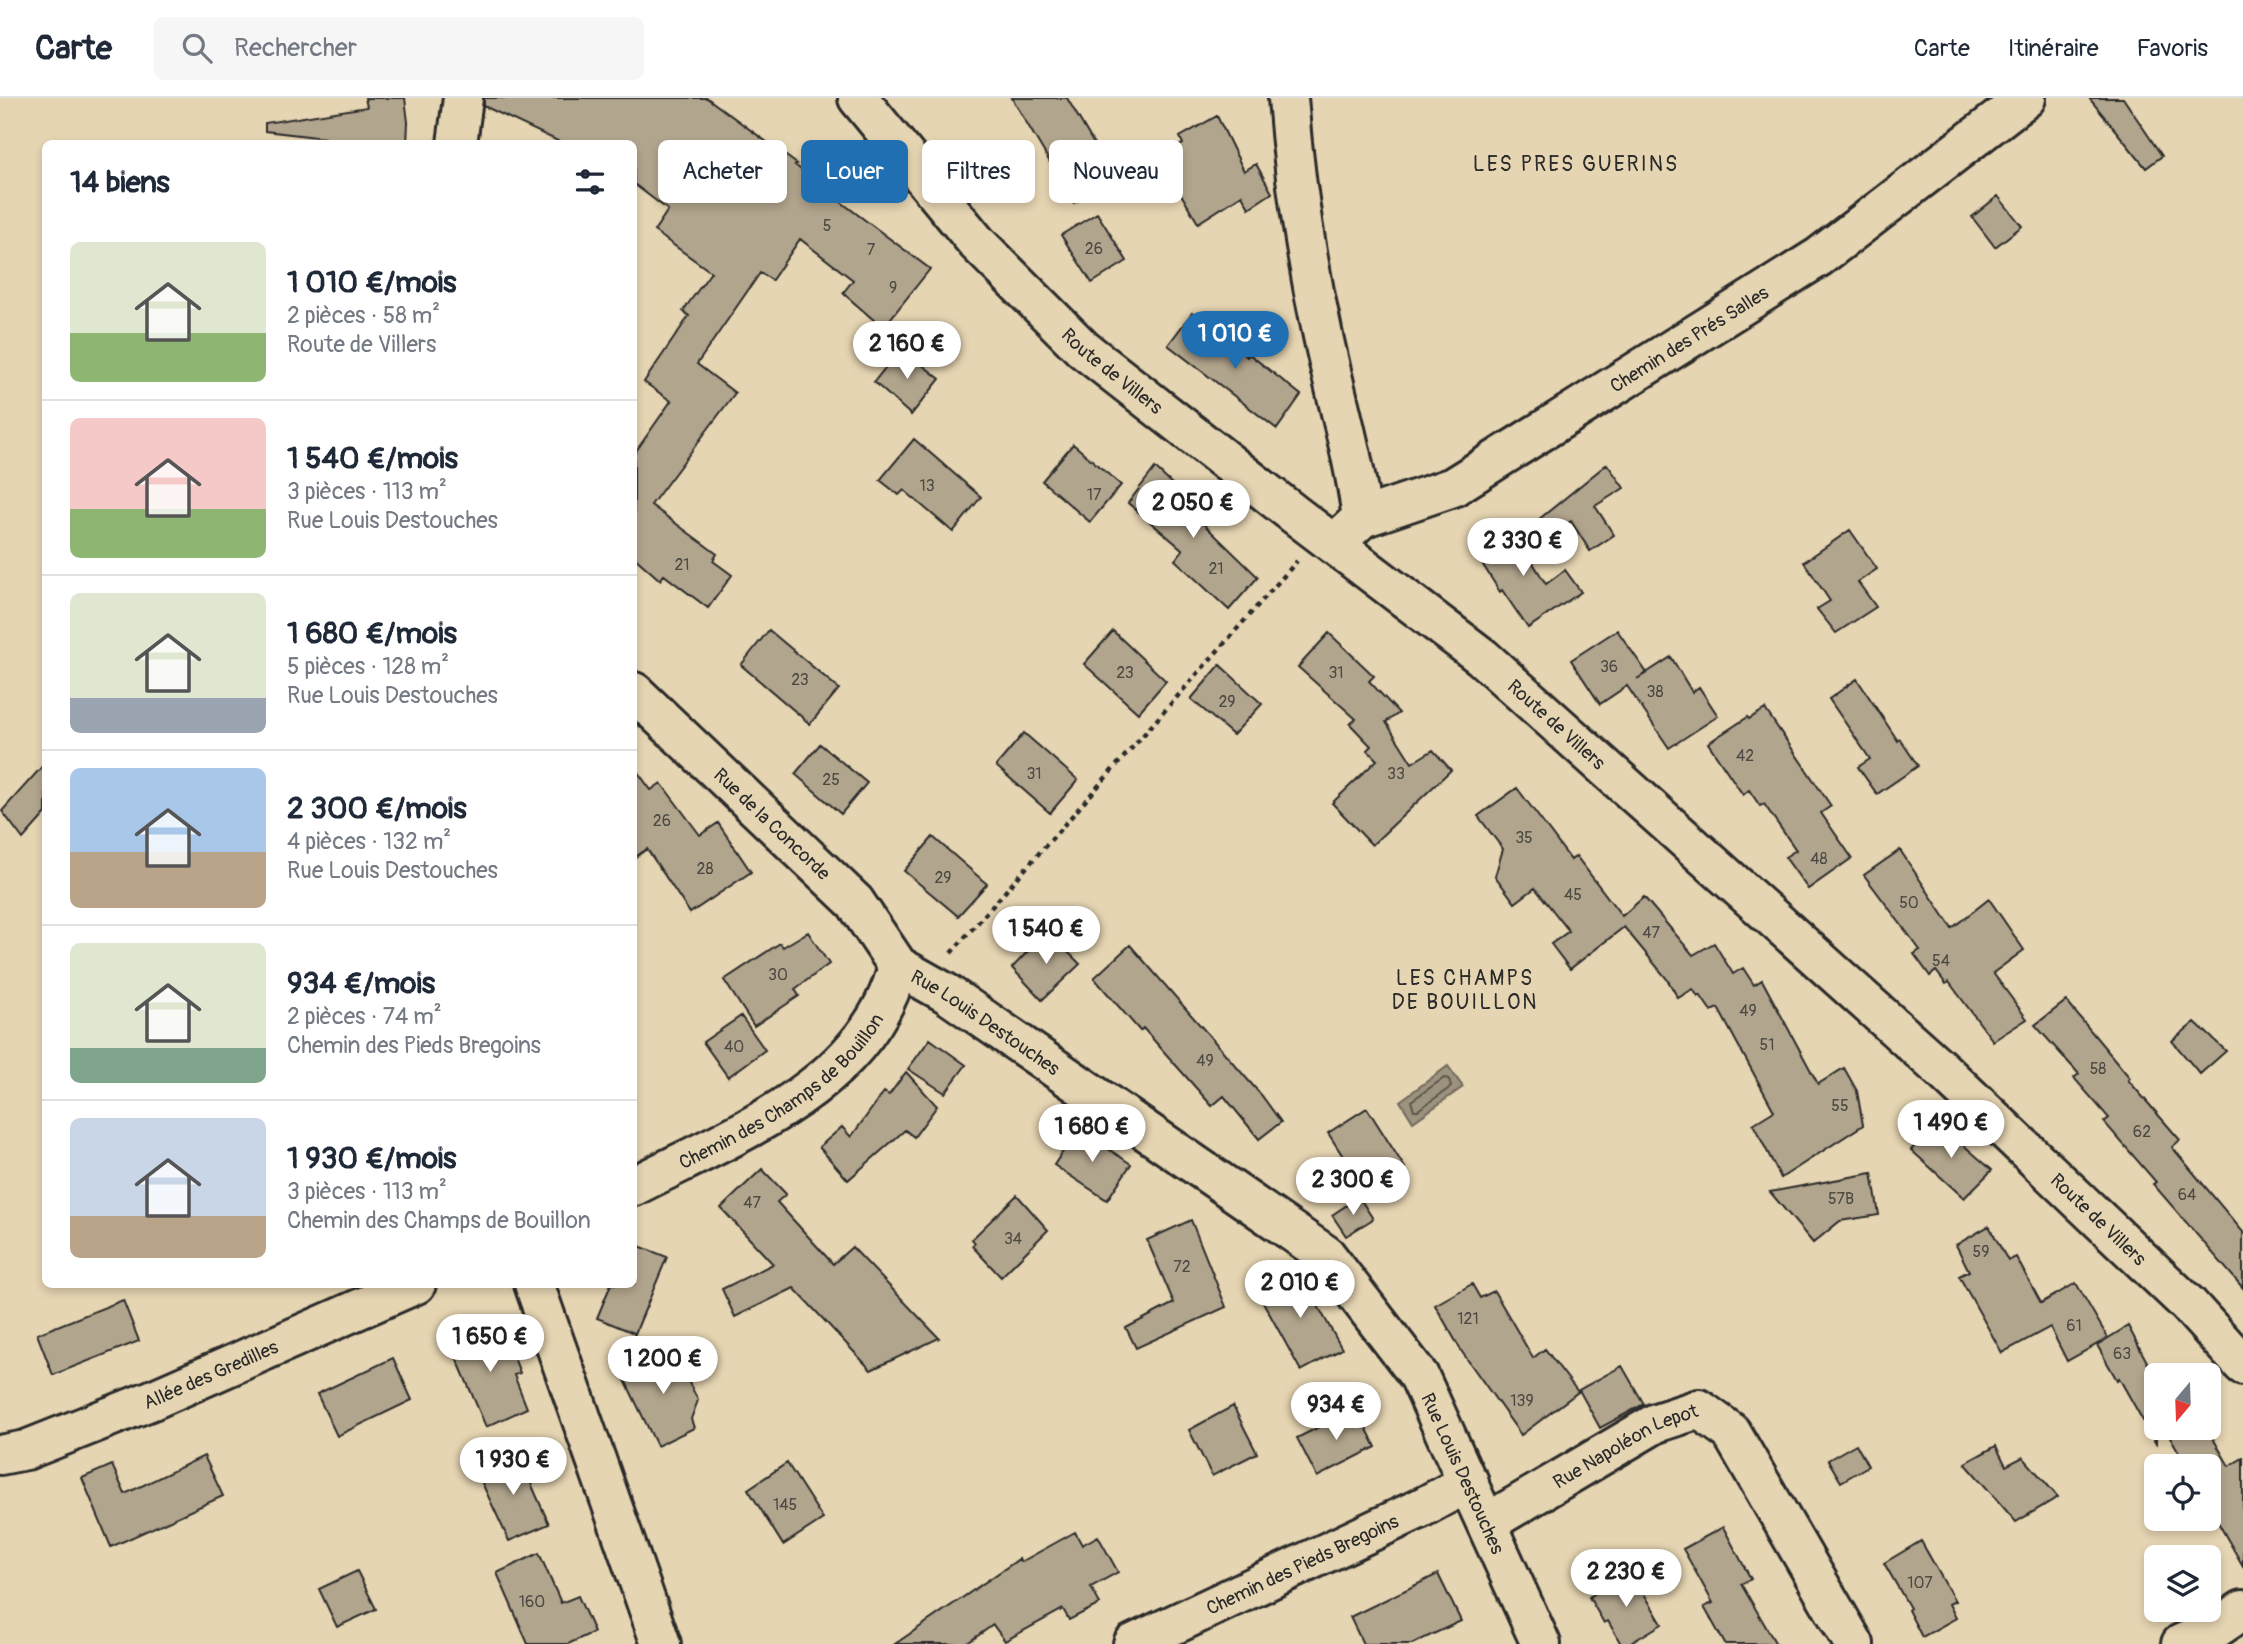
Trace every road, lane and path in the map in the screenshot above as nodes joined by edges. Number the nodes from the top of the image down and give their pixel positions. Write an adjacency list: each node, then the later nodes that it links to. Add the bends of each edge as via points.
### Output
1 (463, 98): 5 (street)
2 (858, 98): 7 (street, Route de Villers, via 978,243 1083,349)
3 (1288, 98): 6 (street, via 1293,164 1322,335)
4 (2026, 98): 6 (street, Chemin des Prés Salles, via 1819,257 1454,487)
5 (458, 140)
6 (1362, 518): 7 (street, Chemin des Prés Salles)
7 (1327, 539): 9 (path); 13 (street, Route de Villers, via 1482,657 1942,1070 2188,1304)
8 (637, 695): 9 (street, Rue de la Concorde, via 855,902)
9 (912, 974): 10 (street, Chemin des Champs de Bouillon, via 893,984 874,1023 845,1059 780,1111); 15 (street, Rue Louis Destouches, via 1326,1255 1419,1376)
10 (637, 1184)
11 (407, 1288): 14 (street, Allée des Gredilles, via 152,1399 26,1450)
12 (535, 1288): 18 (street)
13 (2243, 1366)
14 (0, 1455)
15 (1469, 1482): 16 (street, Rue Louis Destouches); 19 (street, Chemin des Pieds Bregoins)
16 (1488, 1522): 20 (street, Rue Louis Destouches); 21 (street, Rue Napoléon Lepot, via 1656,1423 1699,1409 1731,1432)
17 (2243, 1610): 22 (street)
18 (661, 1644)
19 (1133, 1644)
20 (1541, 1644)
21 (1854, 1644)
22 (2182, 1644)

